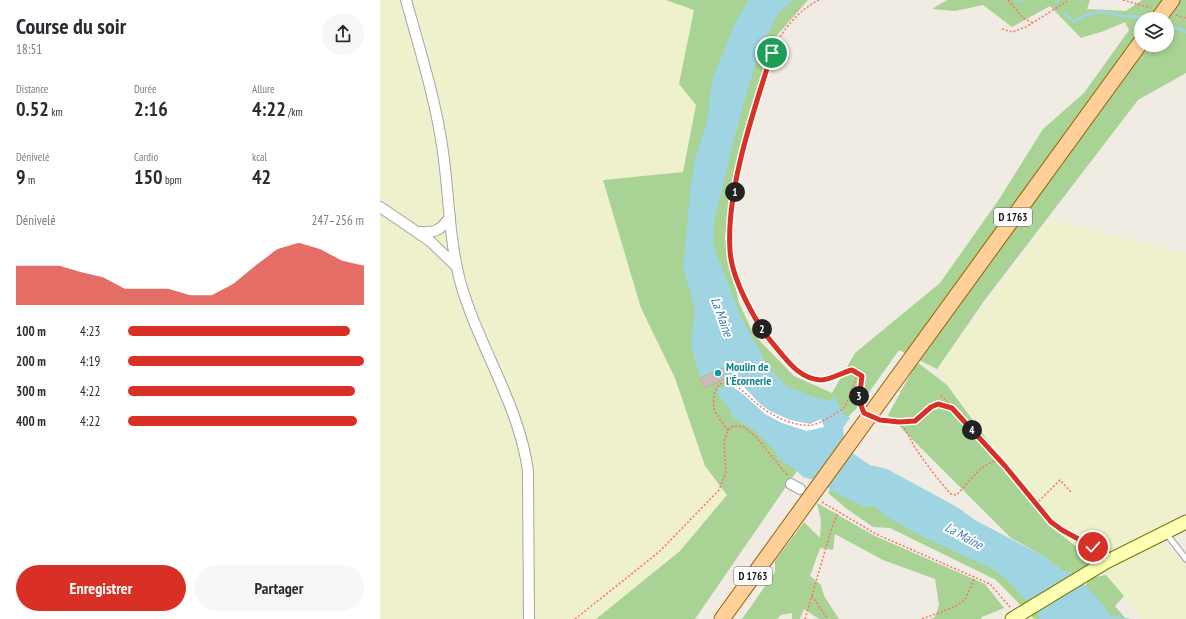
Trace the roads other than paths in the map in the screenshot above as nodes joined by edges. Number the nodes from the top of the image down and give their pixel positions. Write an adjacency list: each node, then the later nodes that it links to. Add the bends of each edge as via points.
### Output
1 (406, 0): 6 (street, via 438,116)
2 (1173, 7): 3 (main road)
3 (1161, 12)
4 (1134, 52): 13 (main road, D 1763, bridge)
5 (380, 207): 7 (street)
6 (450, 217): 7 (street, via 437,231); 8 (street)
7 (420, 232): 8 (street)
8 (457, 268): 12 (street, via 525,449 528,471)
9 (1186, 522): 10 (street)
10 (1166, 532): 11 (lane); 14 (street, via 1081,576)
11 (1186, 559)
12 (529, 619)
13 (722, 619)
14 (1012, 619)

